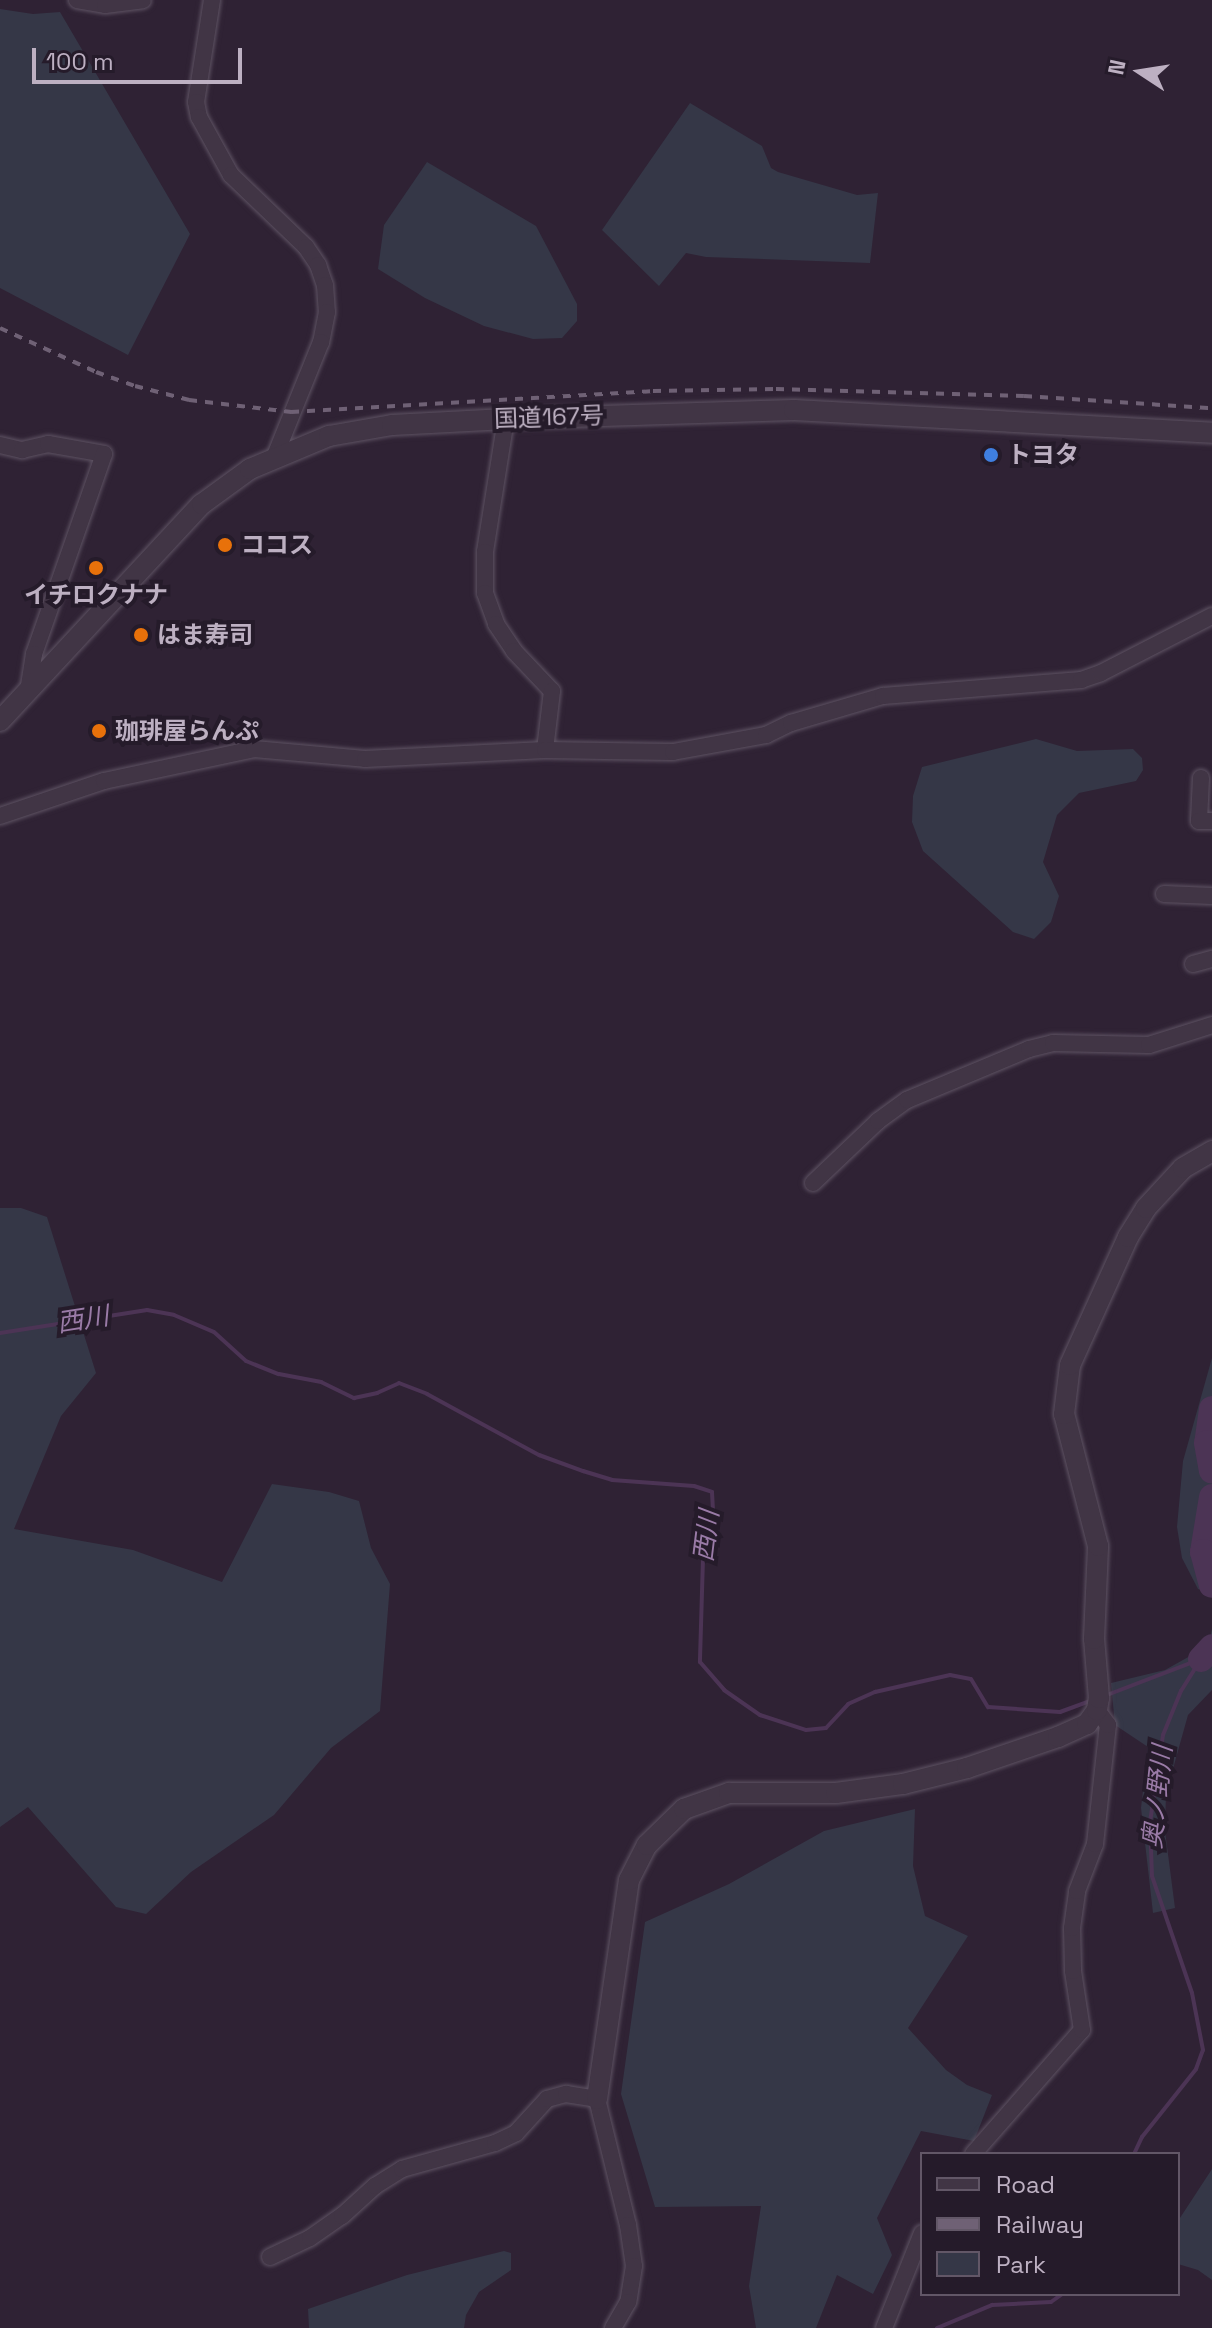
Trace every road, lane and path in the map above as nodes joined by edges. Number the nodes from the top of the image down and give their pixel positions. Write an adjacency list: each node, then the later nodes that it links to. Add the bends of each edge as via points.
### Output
1 (77, 0): 2 (street, via 105,5)
2 (143, 0)
3 (212, 0): 7 (street, via 196,102 199,117 231,175 306,247 325,285 321,342)
4 (506, 419): 5 (street, 国道167号, via 794,410); 7 (street, 国道167号, via 358,430); 11 (street, via 485,552 485,593 496,624 514,651 552,691)
5 (1212, 433)
6 (0, 445): 9 (street, via 22,450 48,444 104,454 34,654)
7 (275, 456): 9 (street, 国道167号, via 202,504)
8 (1212, 616): 11 (street, via 1081,680 883,696 766,735 673,752)
9 (28, 691): 10 (street, 国道167号)
10 (0, 721)
11 (545, 750): 13 (street, via 365,759 238,750 104,781)
12 (1201, 778): 14 (street, via 1199,821)
13 (0, 816)
14 (1212, 821)
15 (1164, 894): 16 (street)
16 (1212, 896)
17 (1212, 959): 18 (street)
18 (1193, 964)
19 (1212, 1025): 21 (street, via 1149,1045 1053,1043 1029,1049 907,1100)
20 (1212, 1151): 22 (street, via 1165,1184 1134,1227 1070,1365 1064,1414 1098,1546)
21 (813, 1183)
22 (1097, 1710): 23 (street, via 1087,1724 1058,1737 903,1784 836,1793 729,1793 684,1809 647,1845 629,1880); 24 (street, via 1108,1725 1096,1829 1072,1928 1082,2030)
23 (597, 2099): 26 (street, via 566,2094 547,2099 516,2133 402,2169 310,2238); 27 (street, via 634,2266 628,2302)
24 (975, 2152)
25 (920, 2238): 28 (street)
26 (270, 2257)
27 (613, 2328)
28 (884, 2328)

